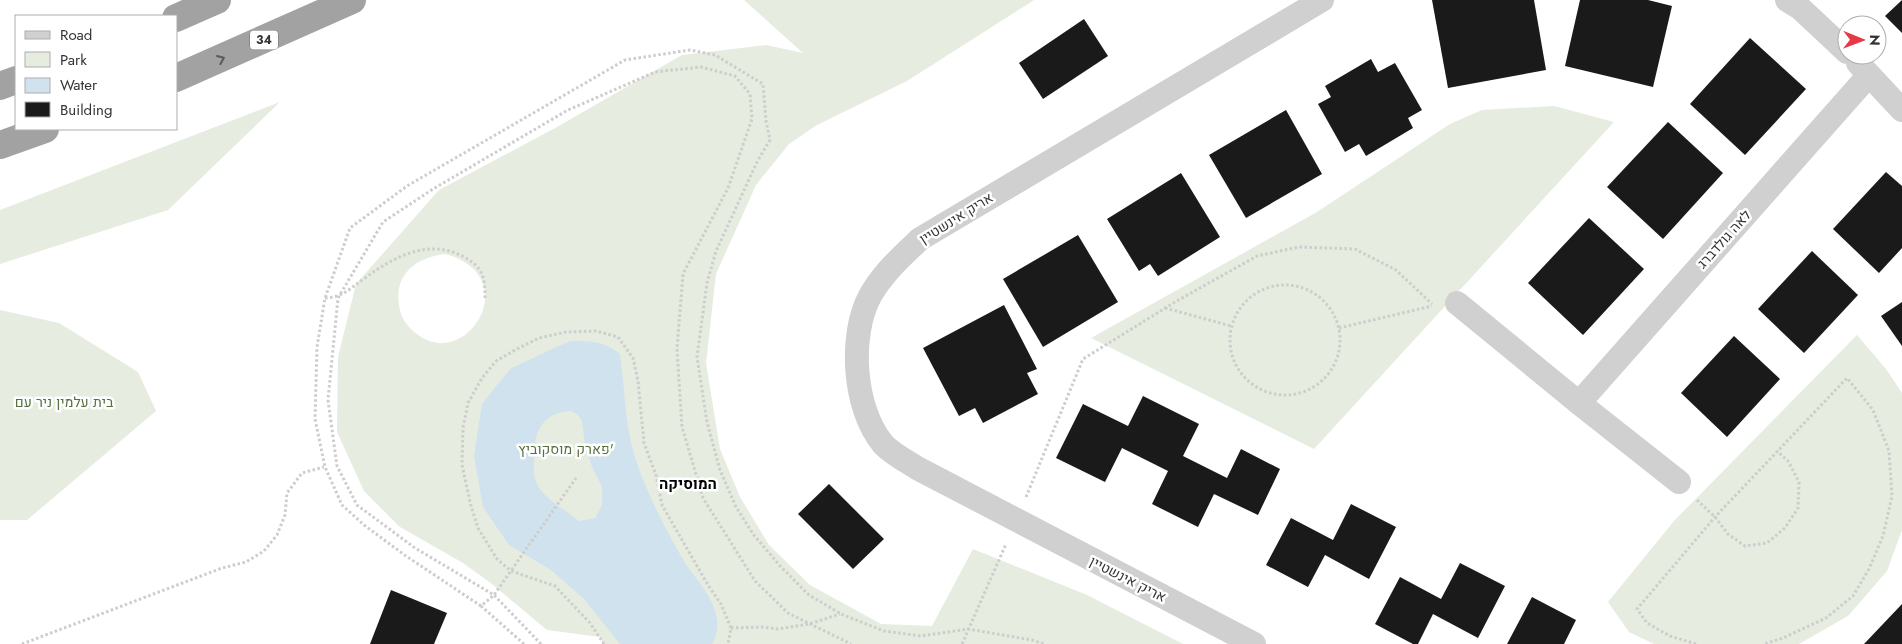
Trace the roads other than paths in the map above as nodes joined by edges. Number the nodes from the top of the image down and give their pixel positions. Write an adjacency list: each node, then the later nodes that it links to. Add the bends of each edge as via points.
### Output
1 (217, 0): 5 (highway)
2 (352, 0): 9 (highway, 34, one-way to 2)
3 (1322, 0): 18 (street, אריק אינשטיין, via 920,239 886,271 869,298 858,335 857,378 864,410 883,444 917,468)
4 (1787, 0): 6 (street)
5 (178, 17)
6 (1837, 43)
7 (1860, 65): 8 (street)
8 (1869, 75): 12 (street); 16 (street, לאה גולדברג)
9 (178, 77)
10 (15, 80): 11 (highway)
11 (0, 86)
12 (1902, 110)
13 (42, 130): 14 (highway)
14 (0, 145)
15 (1457, 303): 16 (street)
16 (1579, 403): 17 (street)
17 (1679, 482)
18 (1254, 644)

